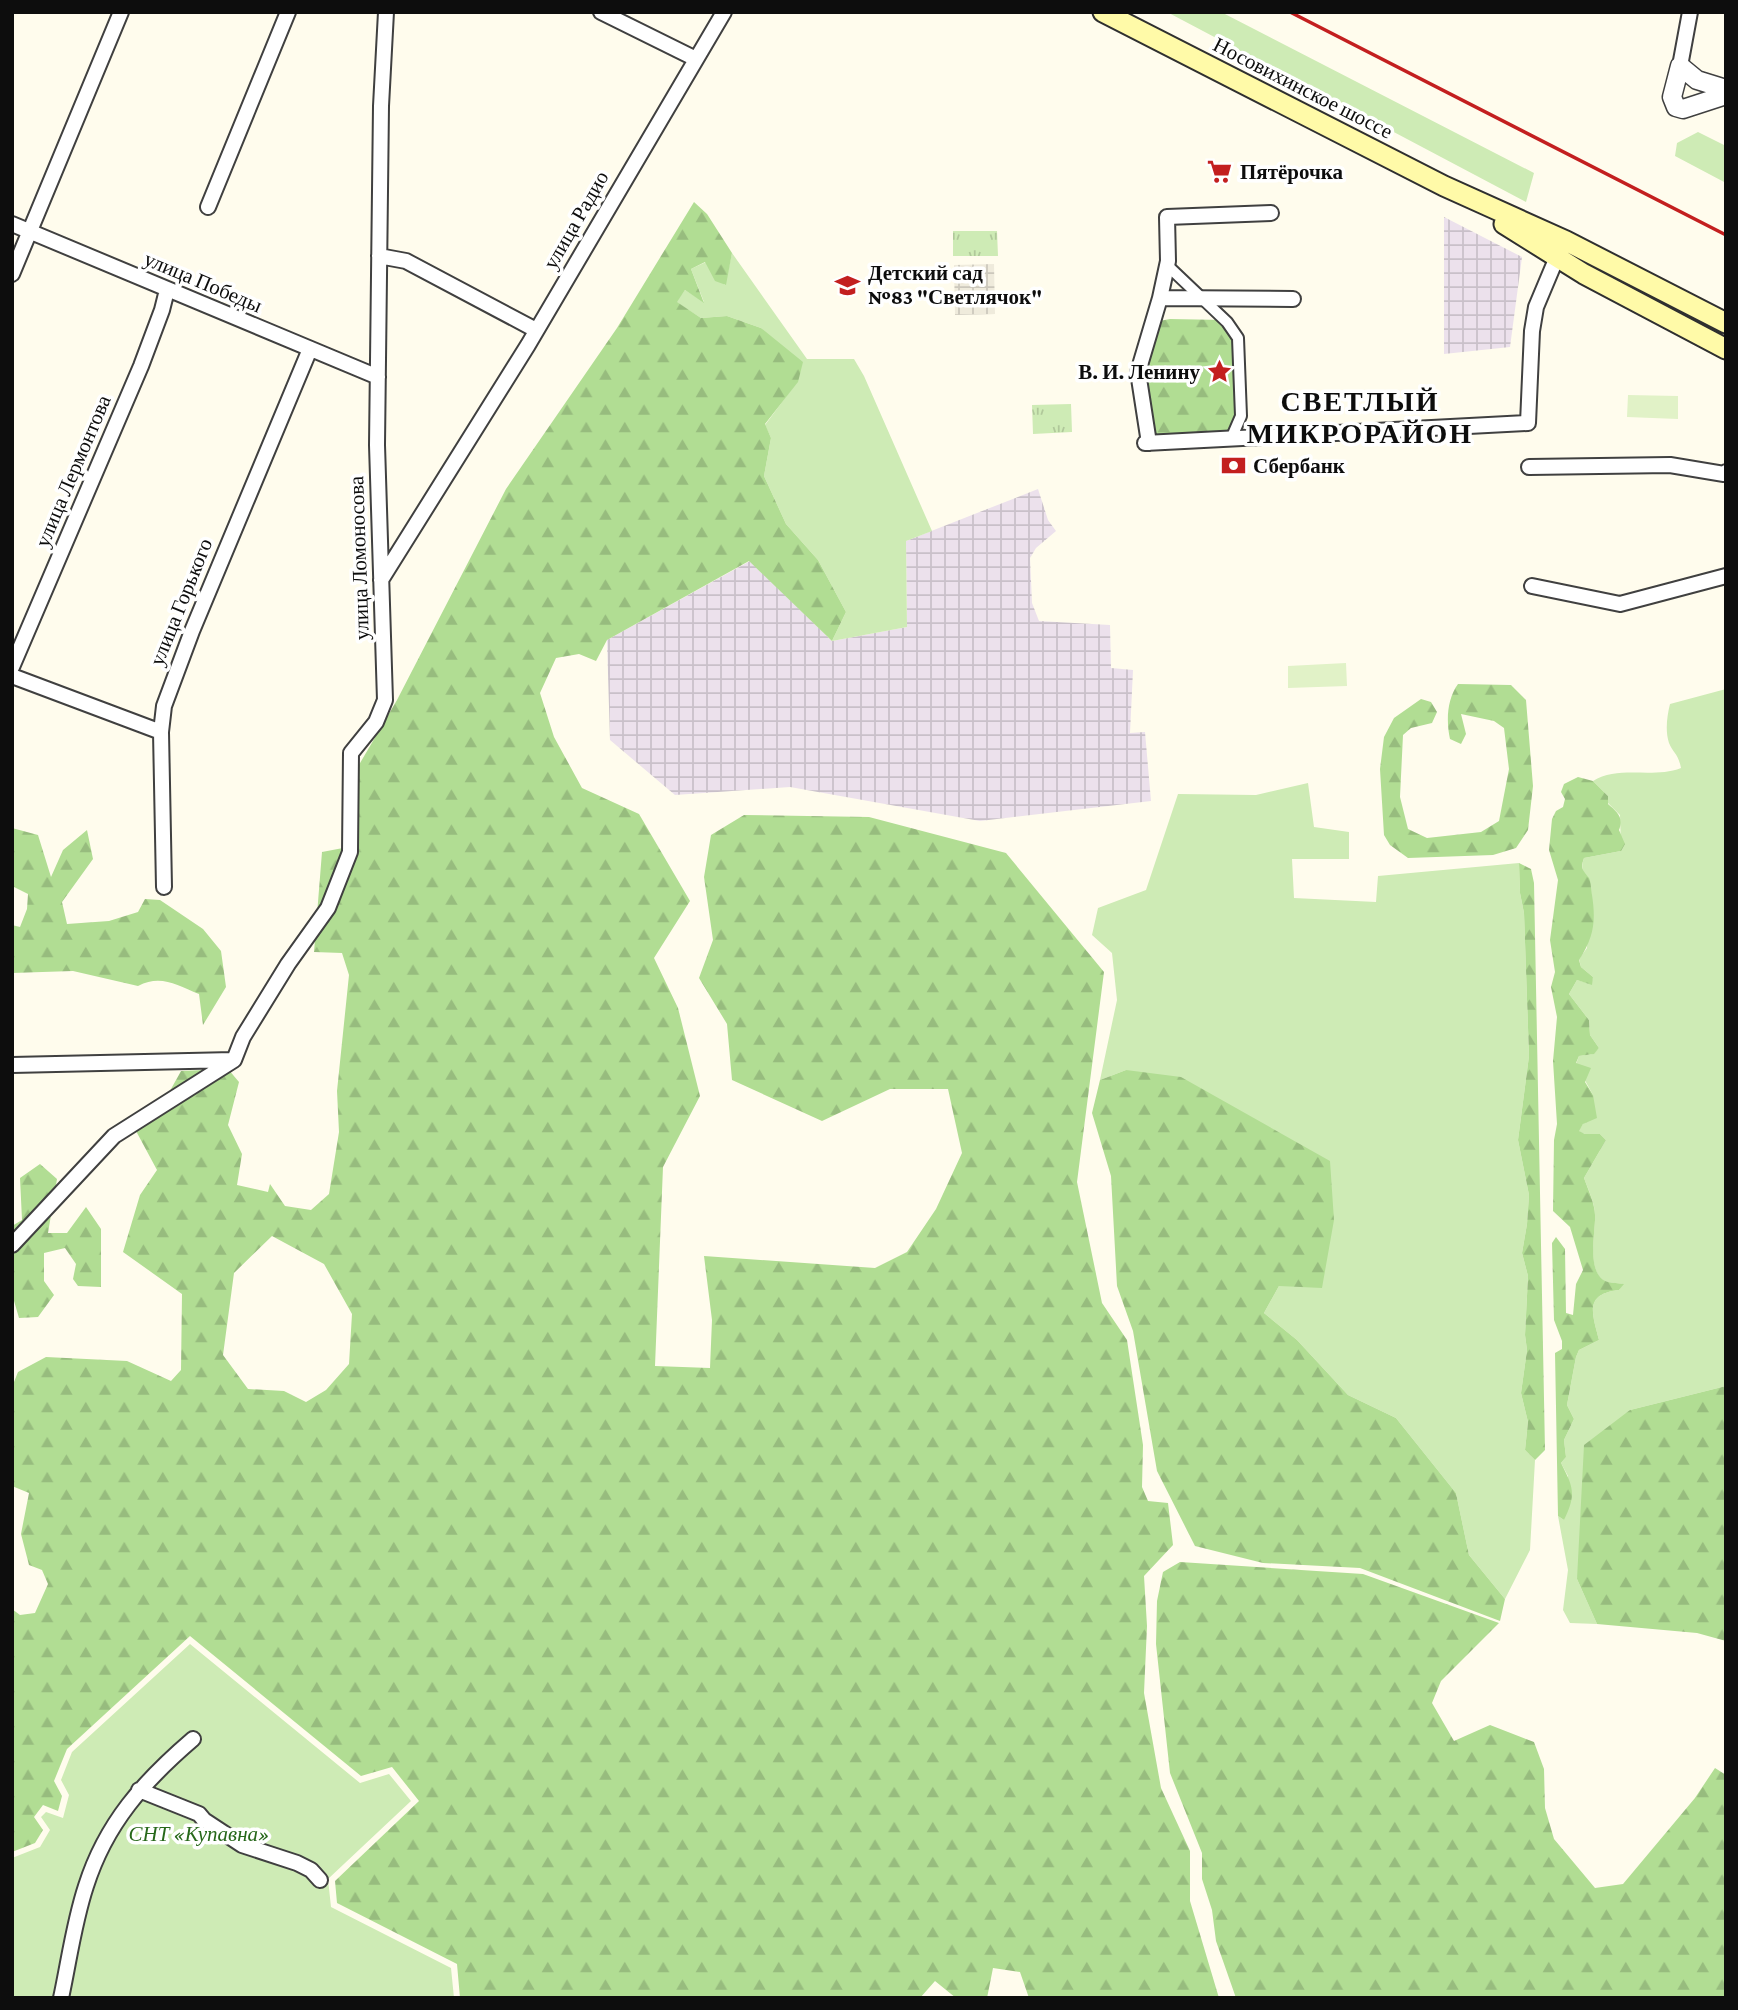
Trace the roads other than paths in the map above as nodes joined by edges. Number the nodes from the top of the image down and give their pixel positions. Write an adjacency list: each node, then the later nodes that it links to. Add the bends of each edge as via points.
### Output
1 (121, 12): 15 (street)
2 (288, 12): 12 (street)
3 (386, 12): 17 (street, улица Ломоносова)
4 (601, 12): 8 (street)
5 (724, 12): 8 (street, улица Радио)
6 (1103, 12): 16 (main road, Носовихинское шоссе)
7 (1690, 12): 9 (street)
8 (696, 60): 25 (street, улица Радио)
9 (1680, 66): 10 (street, via 1697,80); 11 (street, via 1677,103)
10 (1726, 89)
11 (1726, 95)
12 (208, 207)
13 (1271, 213): 18 (street, via 1167,217)
14 (12, 224): 15 (street, улица Победы)
15 (30, 231): 19 (street); 20 (street, улица Победы)
16 (1562, 249): 24 (main road, Носовихинское шоссе); 27 (main road, Носовихинское шоссе, via 1584,274); 29 (street, via 1536,307 1528,423)
17 (379, 256): 25 (street, via 406,261); 28 (street, улица Ломоносова)
18 (1167, 265): 21 (street); 22 (street)
19 (12, 274)
20 (167, 290): 26 (street, улица Победы); 35 (street, улица Лермонтова, via 141,366)
21 (1160, 298): 22 (street); 29 (street, via 1138,372 1147,443)
22 (1202, 298): 23 (street); 29 (street, via 1238,338 1241,416)
23 (1293, 299)
24 (1726, 323)
25 (536, 330): 33 (street, улица Радио)
26 (310, 349): 28 (street, улица Победы); 37 (street, улица Горького, via 171,682)
27 (1726, 349)
28 (378, 377): 33 (street, улица Ломоносова)
29 (1231, 439)
30 (1529, 467): 31 (street, via 1670,465)
31 (1726, 472)
32 (1726, 576): 34 (street, via 1620,604)
33 (381, 580): 39 (street, улица Ломоносова, via 385,700 376,722 351,753 350,852 328,908 249,1026)
34 (1532, 586)
35 (12, 667)
36 (12, 676): 37 (street)
37 (161, 732): 38 (street, улица Горького)
38 (164, 887)
39 (234, 1060): 40 (street); 41 (street, via 114,1136)
40 (12, 1065)
41 (12, 1245)
42 (193, 1740): 43 (street)
43 (139, 1790): 44 (street, via 199,1814 242,1844 297,1863); 45 (street, via 107,1834 85,1887)
44 (320, 1880)
45 (61, 1998)

